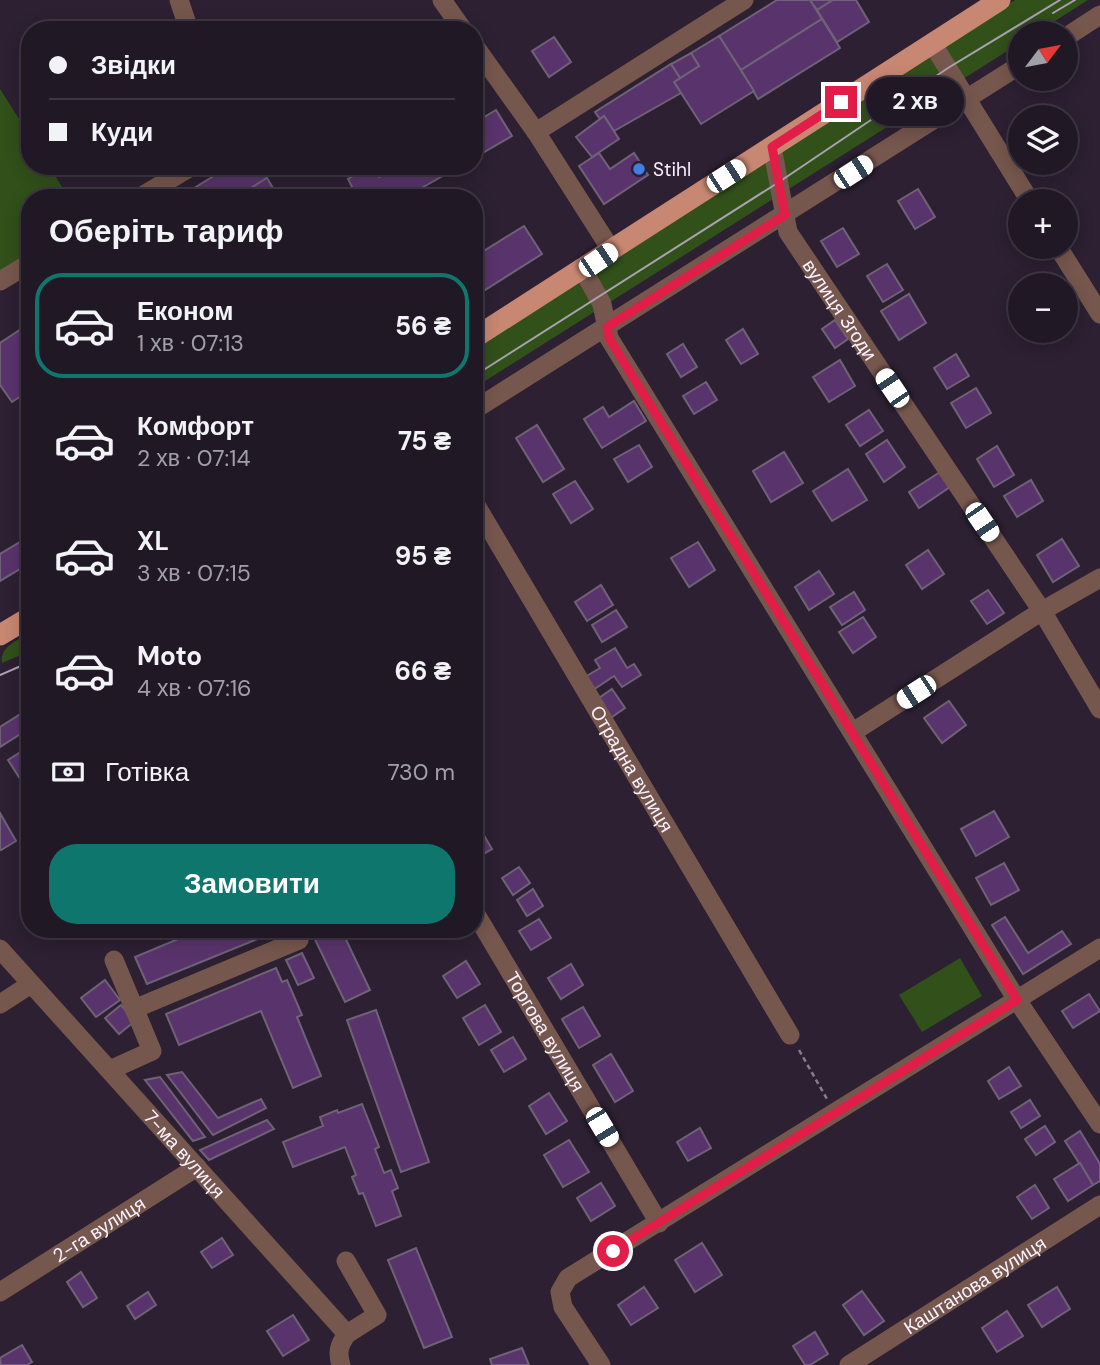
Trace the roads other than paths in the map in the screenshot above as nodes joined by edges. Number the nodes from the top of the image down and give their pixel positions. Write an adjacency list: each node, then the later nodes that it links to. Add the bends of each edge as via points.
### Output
1 (179, 0): 6 (street)
2 (442, 0): 7 (street)
3 (744, 0): 13 (street)
4 (1000, 0): 9 (main road)
5 (1100, 15): 8 (street)
6 (186, 21)
7 (457, 21)
8 (1078, 29)
9 (932, 43): 12 (street); 14 (main road)
10 (483, 58): 13 (street)
11 (1008, 73): 12 (street)
12 (967, 99): 17 (street); 18 (street)
13 (536, 132): 19 (street)
14 (772, 147): 18 (street, вулиця Згоди); 19 (main road)
15 (177, 175): 16 (street)
16 (154, 189)
17 (1023, 189)
18 (785, 215): 25 (street); 30 (street, вулиця Згоди, via 788,232)
19 (612, 251): 22 (main road)
20 (1066, 259): 24 (street)
21 (21, 268): 23 (street)
22 (583, 270): 25 (street, via 602,304); 26 (main road)
23 (0, 281)
24 (1100, 314)
25 (607, 327): 27 (street); 34 (street, via 609,338)
26 (483, 332)
27 (483, 404)
28 (483, 517): 44 (street, Отрадна вулиця)
29 (1100, 578): 30 (street)
30 (1042, 611): 33 (street, вулиця Згоди); 34 (street)
31 (21, 622): 32 (main road)
32 (0, 635)
33 (1100, 709)
34 (853, 732): 41 (street)
35 (483, 926): 49 (street, Торгова вулиця)
36 (299, 940): 43 (street)
37 (1100, 948): 41 (street)
38 (0, 949): 40 (street, 7-ма вулиця)
39 (114, 960): 43 (street)
40 (30, 984): 42 (street); 45 (street, 7-ма вулиця)
41 (1017, 1000): 46 (street); 49 (street)
42 (0, 1004)
43 (134, 1009): 45 (street, via 152,1051)
44 (790, 1035)
45 (110, 1070): 47 (street, 7-ма вулиця)
46 (1100, 1124)
47 (197, 1167): 51 (street, 2-га вулиця); 52 (street, 7-ма вулиця)
48 (1100, 1205): 56 (street, Каштанова вулиця)
49 (659, 1223): 54 (street, via 568,1278 560,1292 563,1307)
50 (346, 1261): 52 (street, via 377,1315)
51 (0, 1292)
52 (346, 1334): 53 (street, via 340,1344)
53 (340, 1360): 55 (street)
54 (598, 1364)
55 (321, 1365)
56 (849, 1365)

